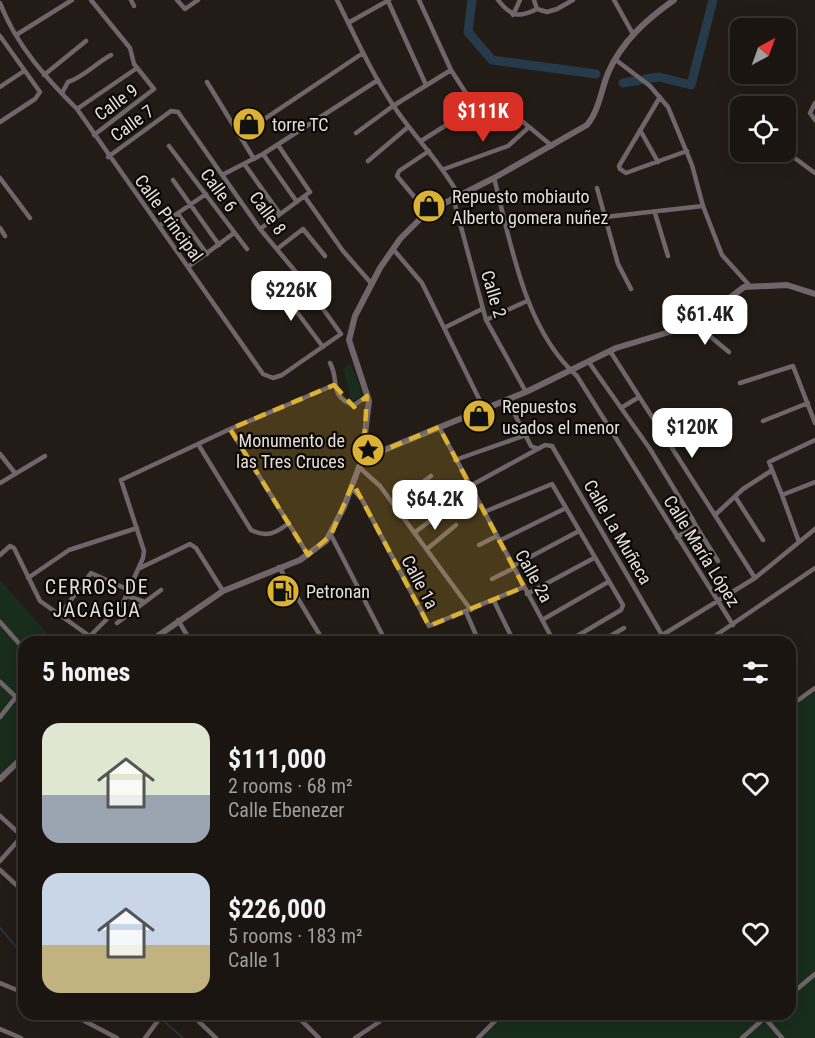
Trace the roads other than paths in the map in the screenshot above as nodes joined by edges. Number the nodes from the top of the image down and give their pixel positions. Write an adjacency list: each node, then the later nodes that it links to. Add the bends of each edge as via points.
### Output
1 (72, 0): 21 (street)
2 (91, 0): 28 (street, via 130,48)
3 (131, 0): 16 (street)
4 (177, 0): 5 (street, via 183,9)
5 (198, 0)
6 (337, 0): 19 (street, Calle 2)
7 (388, 0): 19 (street); 34 (street)
8 (419, 0): 29 (street)
9 (498, 0): 18 (street)
10 (520, 0): 18 (street)
11 (534, 0): 17 (street)
12 (573, 0): 17 (street, via 547,12)
13 (614, 0): 20 (street)
14 (674, 0): 20 (street)
15 (1, 2): 21 (street, Calle Principal)
16 (134, 6)
17 (537, 9): 18 (street)
18 (513, 15)
19 (348, 23): 25 (street, Calle 2)
20 (633, 34): 27 (street)
21 (16, 35): 31 (street, Calle Principal)
22 (0, 36): 24 (street)
23 (86, 41): 31 (street)
24 (2, 44): 30 (street)
25 (363, 53): 32 (street, Calle 2); 50 (street)
26 (111, 55): 36 (street, via 68,82)
27 (616, 60): 37 (street); 54 (street, via 591,120)
28 (137, 68): 41 (street); 49 (street, Calle 9, via 154,89)
29 (452, 70): 34 (street); 40 (street)
30 (24, 71): 35 (street); 44 (street, via 39,95)
31 (44, 75): 36 (street, Calle Principal)
32 (378, 80): 39 (street, Calle 2); 52 (street)
33 (207, 81): 50 (street)
34 (426, 85): 39 (street)
35 (0, 87)
36 (62, 93): 41 (street, Calle Principal)
37 (660, 97): 47 (street); 56 (street, via 675,119)
38 (815, 103): 43 (street, via 810,113)
39 (393, 106): 45 (street, Calle 2); 48 (street)
40 (475, 107): 46 (street, via 506,109); 51 (street)
41 (77, 109): 49 (street, Calle Principal)
42 (171, 111): 58 (street, Calle 7); 66 (street, Calle 8, via 182,116)
43 (815, 120)
44 (0, 122)
45 (408, 127): 51 (street, Calle 2); 61 (street)
46 (530, 127): 54 (street); 64 (street, via 508,146)
47 (640, 130): 62 (street); 62 (street, via 620,169 626,173)
48 (356, 134)
49 (94, 135): 58 (street, Calle Principal)
50 (239, 136): 59 (street)
51 (421, 141): 55 (street, Calle 2)
52 (278, 144): 57 (street); 73 (street, via 309,189)
53 (169, 146): 71 (street, Calle 6)
54 (552, 146): 68 (street)
55 (429, 151): 64 (street, Calle 2); 77 (street, via 397,176)
56 (687, 152): 62 (street); 76 (street)
57 (263, 153): 59 (street); 74 (street)
58 (108, 157): 84 (street, Calle Principal)
59 (254, 159): 63 (street)
60 (796, 159): 65 (street)
61 (368, 161)
62 (657, 162)
63 (245, 165): 66 (street); 80 (street)
64 (444, 169): 72 (street, Calle 2)
65 (815, 173)
66 (224, 174): 86 (street, Calle 8)
67 (0, 178): 82 (street)
68 (494, 178): 72 (street); 102 (street, Calle María López)
69 (173, 180): 75 (street)
70 (597, 188): 81 (street)
71 (206, 194): 75 (street); 87 (street, Calle 6)
72 (456, 196): 77 (street); 103 (street, Calle 2)
73 (305, 197): 74 (street); 97 (street, via 343,251)
74 (297, 202): 80 (street)
75 (191, 205): 79 (street); 89 (street)
76 (703, 206): 78 (street); 99 (street, via 722,255)
77 (427, 212): 92 (street)
78 (655, 213): 81 (street); 95 (street)
79 (178, 214): 84 (street); 93 (street)
80 (280, 214): 86 (street)
81 (607, 217): 83 (street); 100 (street, via 618,264)
82 (30, 218)
83 (578, 220)
84 (159, 226): 96 (street, Calle Principal)
85 (0, 228): 88 (street)
86 (260, 229): 91 (street, Calle 8)
87 (234, 233): 89 (street); 90 (street, Calle 6)
88 (5, 236)
89 (219, 245): 93 (street)
90 (248, 249)
91 (277, 249): 94 (street, via 303,229); 107 (street, Calle 8)
92 (393, 249): 97 (street); 106 (street, via 422,283)
93 (207, 254): 96 (street)
94 (325, 256)
95 (668, 256)
96 (188, 267): 109 (street, Calle Principal, via 266,376 282,375)
97 (371, 282): 108 (street)
98 (276, 284): 109 (street)
99 (749, 285): 101 (street, via 794,285); 105 (street)
100 (631, 289)
101 (815, 294)
102 (527, 301): 104 (street); 114 (street, Calle María López)
103 (482, 309): 104 (street, Calle 2); 106 (street)
104 (486, 320): 117 (street, Calle 2)
105 (694, 323): 110 (street); 111 (street)
106 (444, 328): 123 (street)
107 (342, 334): 108 (street); 109 (street, Calle Principal)
108 (349, 335): 118 (street, via 350,350)
109 (323, 347)
110 (610, 351): 112 (street); 119 (street)
111 (729, 352)
112 (588, 361): 114 (street); 122 (street)
113 (330, 363): 116 (street, via 335,372)
114 (570, 371): 117 (street); 159 (street, Calle María López, via 577,376)
115 (740, 383): 121 (street, via 793,366)
116 (334, 385): 118 (street, via 350,405); 127 (street)
117 (526, 392): 120 (street)
118 (367, 396): 134 (street)
119 (639, 397): 122 (street); 150 (street)
120 (507, 399): 123 (street); 128 (street)
121 (808, 403): 124 (street); 125 (street)
122 (621, 408): 153 (street)
123 (484, 409): 126 (street)
124 (763, 421)
125 (815, 423)
126 (439, 427): 134 (street); 135 (street, Calle 2a)
127 (230, 429): 130 (street); 151 (street)
128 (526, 435): 131 (street); 135 (street)
129 (815, 440): 137 (street, via 771,460)
130 (198, 444): 151 (street, via 251,530 271,534); 154 (street, via 121,480)
131 (538, 450): 142 (street); 194 (street, Calle La Muñeca, via 549,445 554,448)
132 (0, 454): 138 (street)
133 (45, 456): 138 (street)
134 (362, 459): 136 (street)
135 (455, 460): 142 (street, Calle 2a)
136 (360, 468): 143 (street); 146 (street)
137 (771, 471): 144 (street); 145 (street)
138 (15, 473): 141 (street)
139 (431, 476): 146 (street)
140 (815, 482): 144 (street)
141 (0, 483)
142 (470, 486): 149 (street, Calle 2a)
143 (351, 488): 158 (street); 186 (street, Calle 1a, via 361,498 429,626)
144 (782, 495): 162 (street)
145 (736, 498): 150 (street); 161 (street)
146 (393, 504): 157 (street)
147 (566, 508): 149 (street, via 549,483); 156 (street); 160 (street)
148 (443, 511): 157 (street)
149 (484, 512): 160 (street, Calle 2a)
150 (715, 515): 174 (street)
151 (289, 523): 166 (street)
152 (456, 525): 164 (street)
153 (696, 526): 159 (street); 168 (street)
154 (137, 528): 171 (street, via 144,551); 173 (street, via 69,550)
155 (815, 529): 162 (street)
156 (579, 531): 167 (street); 170 (street)
157 (414, 532): 164 (street)
158 (331, 535): 166 (street); 199 (street)
159 (678, 537): 184 (street, Calle María López)
160 (498, 538): 163 (street); 170 (street, Calle 2a)
161 (763, 540)
162 (799, 542): 174 (street)
163 (479, 545)
164 (427, 549): 186 (street)
165 (0, 555): 173 (street, via 8,547 14,548)
166 (308, 555): 169 (street)
167 (594, 558): 176 (street); 181 (street)
168 (718, 561)
169 (279, 567): 180 (street); 198 (street)
170 (513, 567): 175 (street); 177 (street, Calle 2a)
171 (140, 568): 178 (street); 180 (street, via 190,544)
172 (815, 568): 192 (street)
173 (28, 578): 187 (street, via 40,601)
174 (754, 578): 184 (street)
175 (492, 579)
176 (608, 582): 189 (street); 203 (street, via 622,609)
177 (524, 588): 181 (street, Calle 2a); 183 (street)
178 (129, 590): 182 (street); 187 (street, via 92,573)
179 (161, 590): 185 (street)
180 (223, 591): 188 (street)
181 (527, 594): 189 (street, Calle 2a)
182 (127, 596): 185 (street); 195 (street)
183 (494, 601): 186 (street); 201 (street)
184 (718, 601): 192 (street, Calle María López); 194 (street)
185 (145, 602): 191 (street)
186 (469, 611): 200 (street)
187 (59, 616): 195 (street)
188 (178, 620): 196 (street); 197 (street)
189 (542, 620): 202 (street, Calle 2a)
190 (0, 622): 206 (street)
191 (117, 623)
192 (733, 625): 205 (street)
193 (624, 628): 204 (street)
194 (662, 635)
195 (91, 636)
196 (157, 636)
197 (187, 636)
198 (320, 636)
199 (383, 636)
200 (477, 636)
201 (511, 636)
202 (551, 636)
203 (577, 636)
204 (610, 636)
205 (716, 636)
206 (18, 642)
207 (0, 682): 210 (street, via 15,695 14,702)
208 (815, 688): 209 (street)
209 (796, 702)
210 (0, 717)
211 (18, 762): 212 (street)
212 (0, 778)
213 (0, 816): 214 (street)
214 (18, 832)
215 (18, 841): 216 (street)
216 (0, 861)
217 (0, 870): 218 (street)
218 (18, 886)
219 (815, 974): 222 (street)
220 (0, 983): 221 (street)
221 (18, 990)
222 (796, 990)
223 (82, 1020): 233 (street)
224 (159, 1020): 234 (street)
225 (196, 1020): 235 (street)
226 (301, 1020): 236 (street)
227 (496, 1020): 238 (street)
228 (762, 1020): 239 (street)
229 (770, 1020): 240 (street)
230 (379, 1022): 237 (street)
231 (0, 1029): 232 (street)
232 (21, 1038)
233 (117, 1038)
234 (145, 1038)
235 (216, 1038)
236 (319, 1038)
237 (355, 1038)
238 (478, 1038)
239 (742, 1038)
240 (782, 1038)

